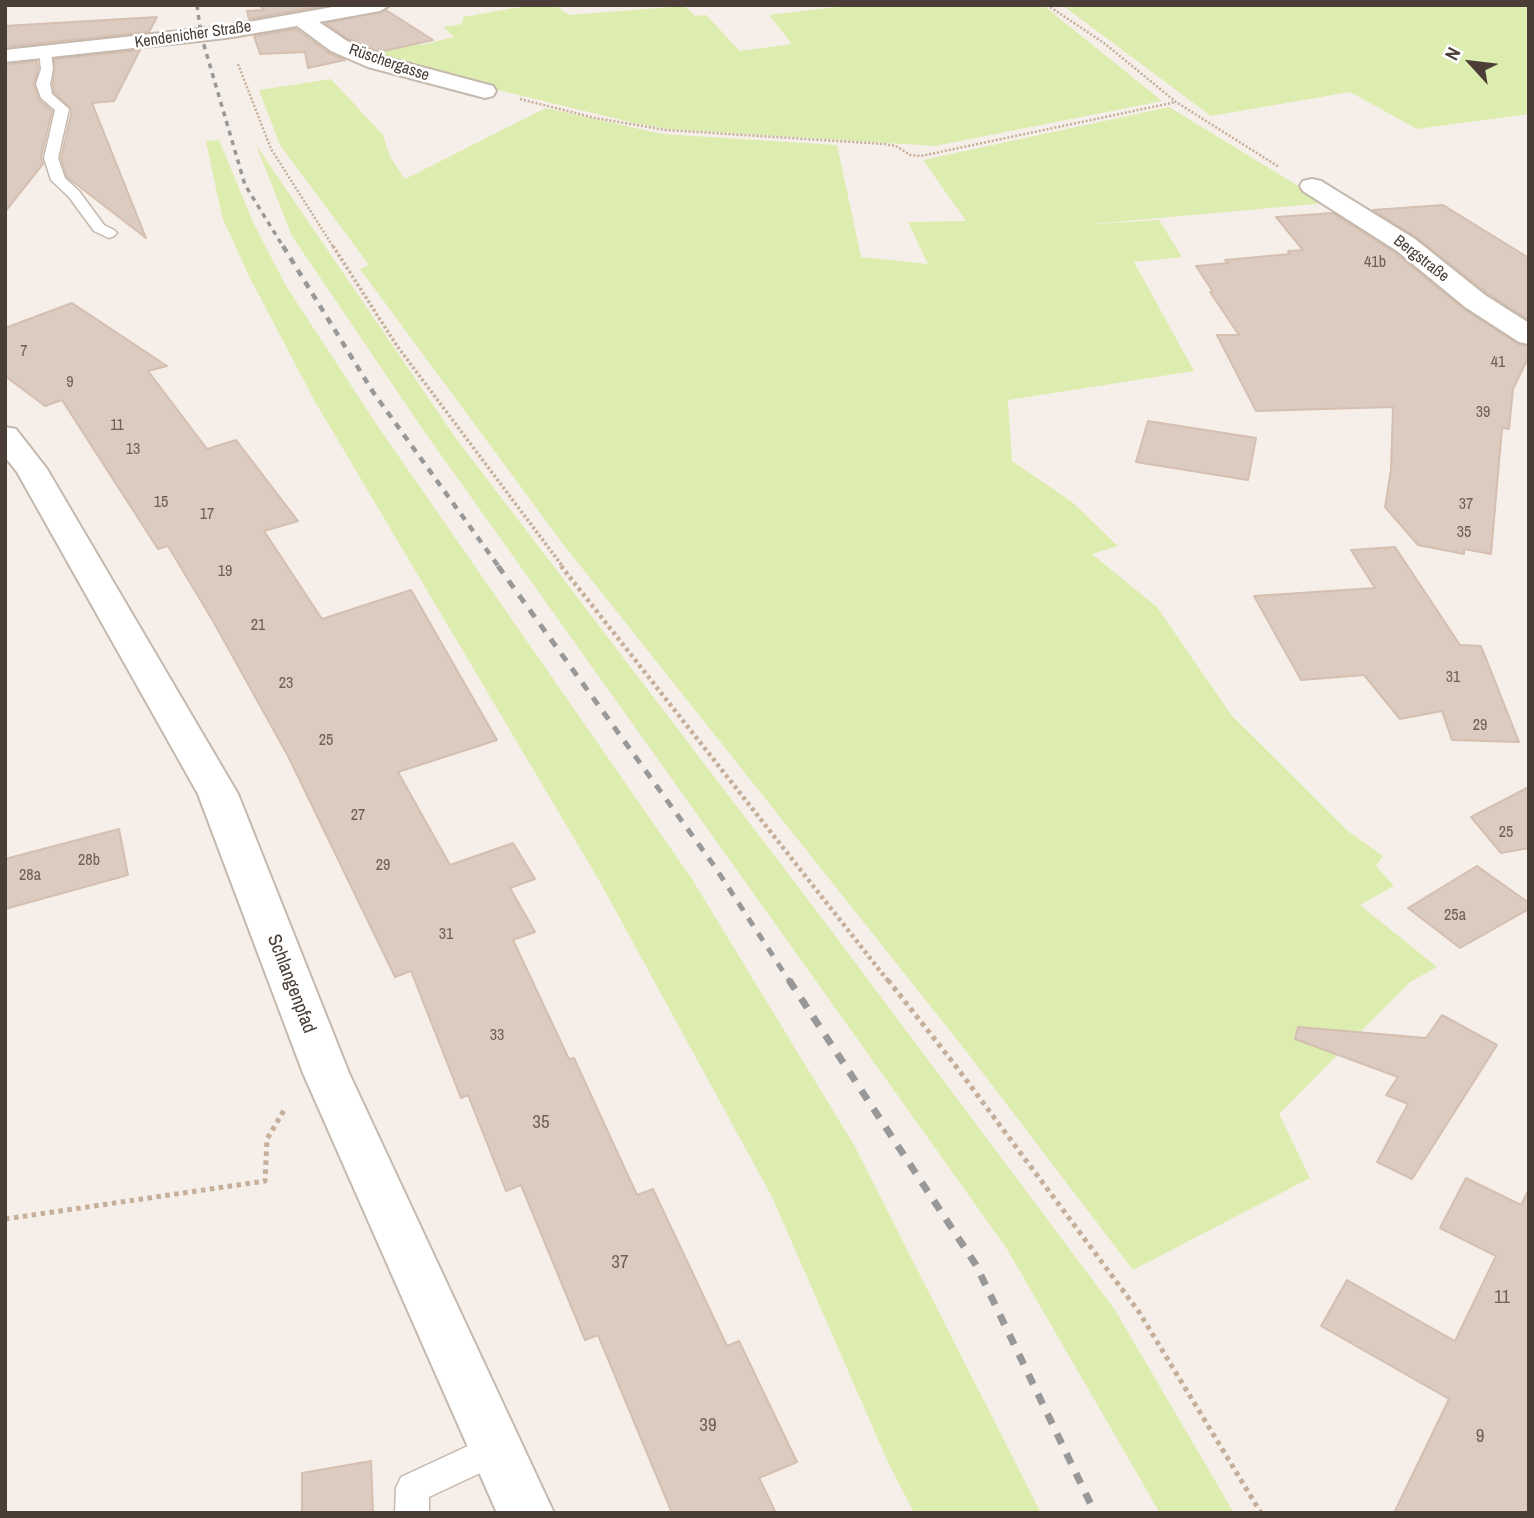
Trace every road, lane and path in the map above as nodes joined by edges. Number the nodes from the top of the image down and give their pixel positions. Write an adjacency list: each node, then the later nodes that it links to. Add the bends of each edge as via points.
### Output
1 (380, 5): 3 (street, Kendenicher Straße)
2 (1047, 5): 8 (path, via 1104,43)
3 (301, 19): 4 (street, Kendenicher Straße); 7 (street, Rüschergasse, via 339,46 376,62)
4 (45, 52): 5 (street, Kendenicher Straße); 10 (lane, via 46,95 62,109 51,158 58,180 99,228)
5 (5, 56)
6 (243, 76): 18 (path, via 271,149 397,346 526,521 955,1065 1139,1311)
7 (485, 91): 8 (path, via 666,130 884,144 922,156)
8 (1176, 102): 9 (path)
9 (1312, 186): 11 (street, Bergstraße, via 1406,245 1475,301)
10 (109, 233)
11 (1529, 335)
12 (14, 460): 13 (street, Schlangenpfad, via 218,794)
13 (326, 1073): 14 (path, via 295,1093 267,1139 265,1181); 15 (street, Schlangenpfad)
14 (5, 1219)
15 (498, 1448): 16 (lane, via 413,1488); 17 (street, Schlangenpfad)
16 (412, 1513)
17 (526, 1513)
18 (1261, 1513)

